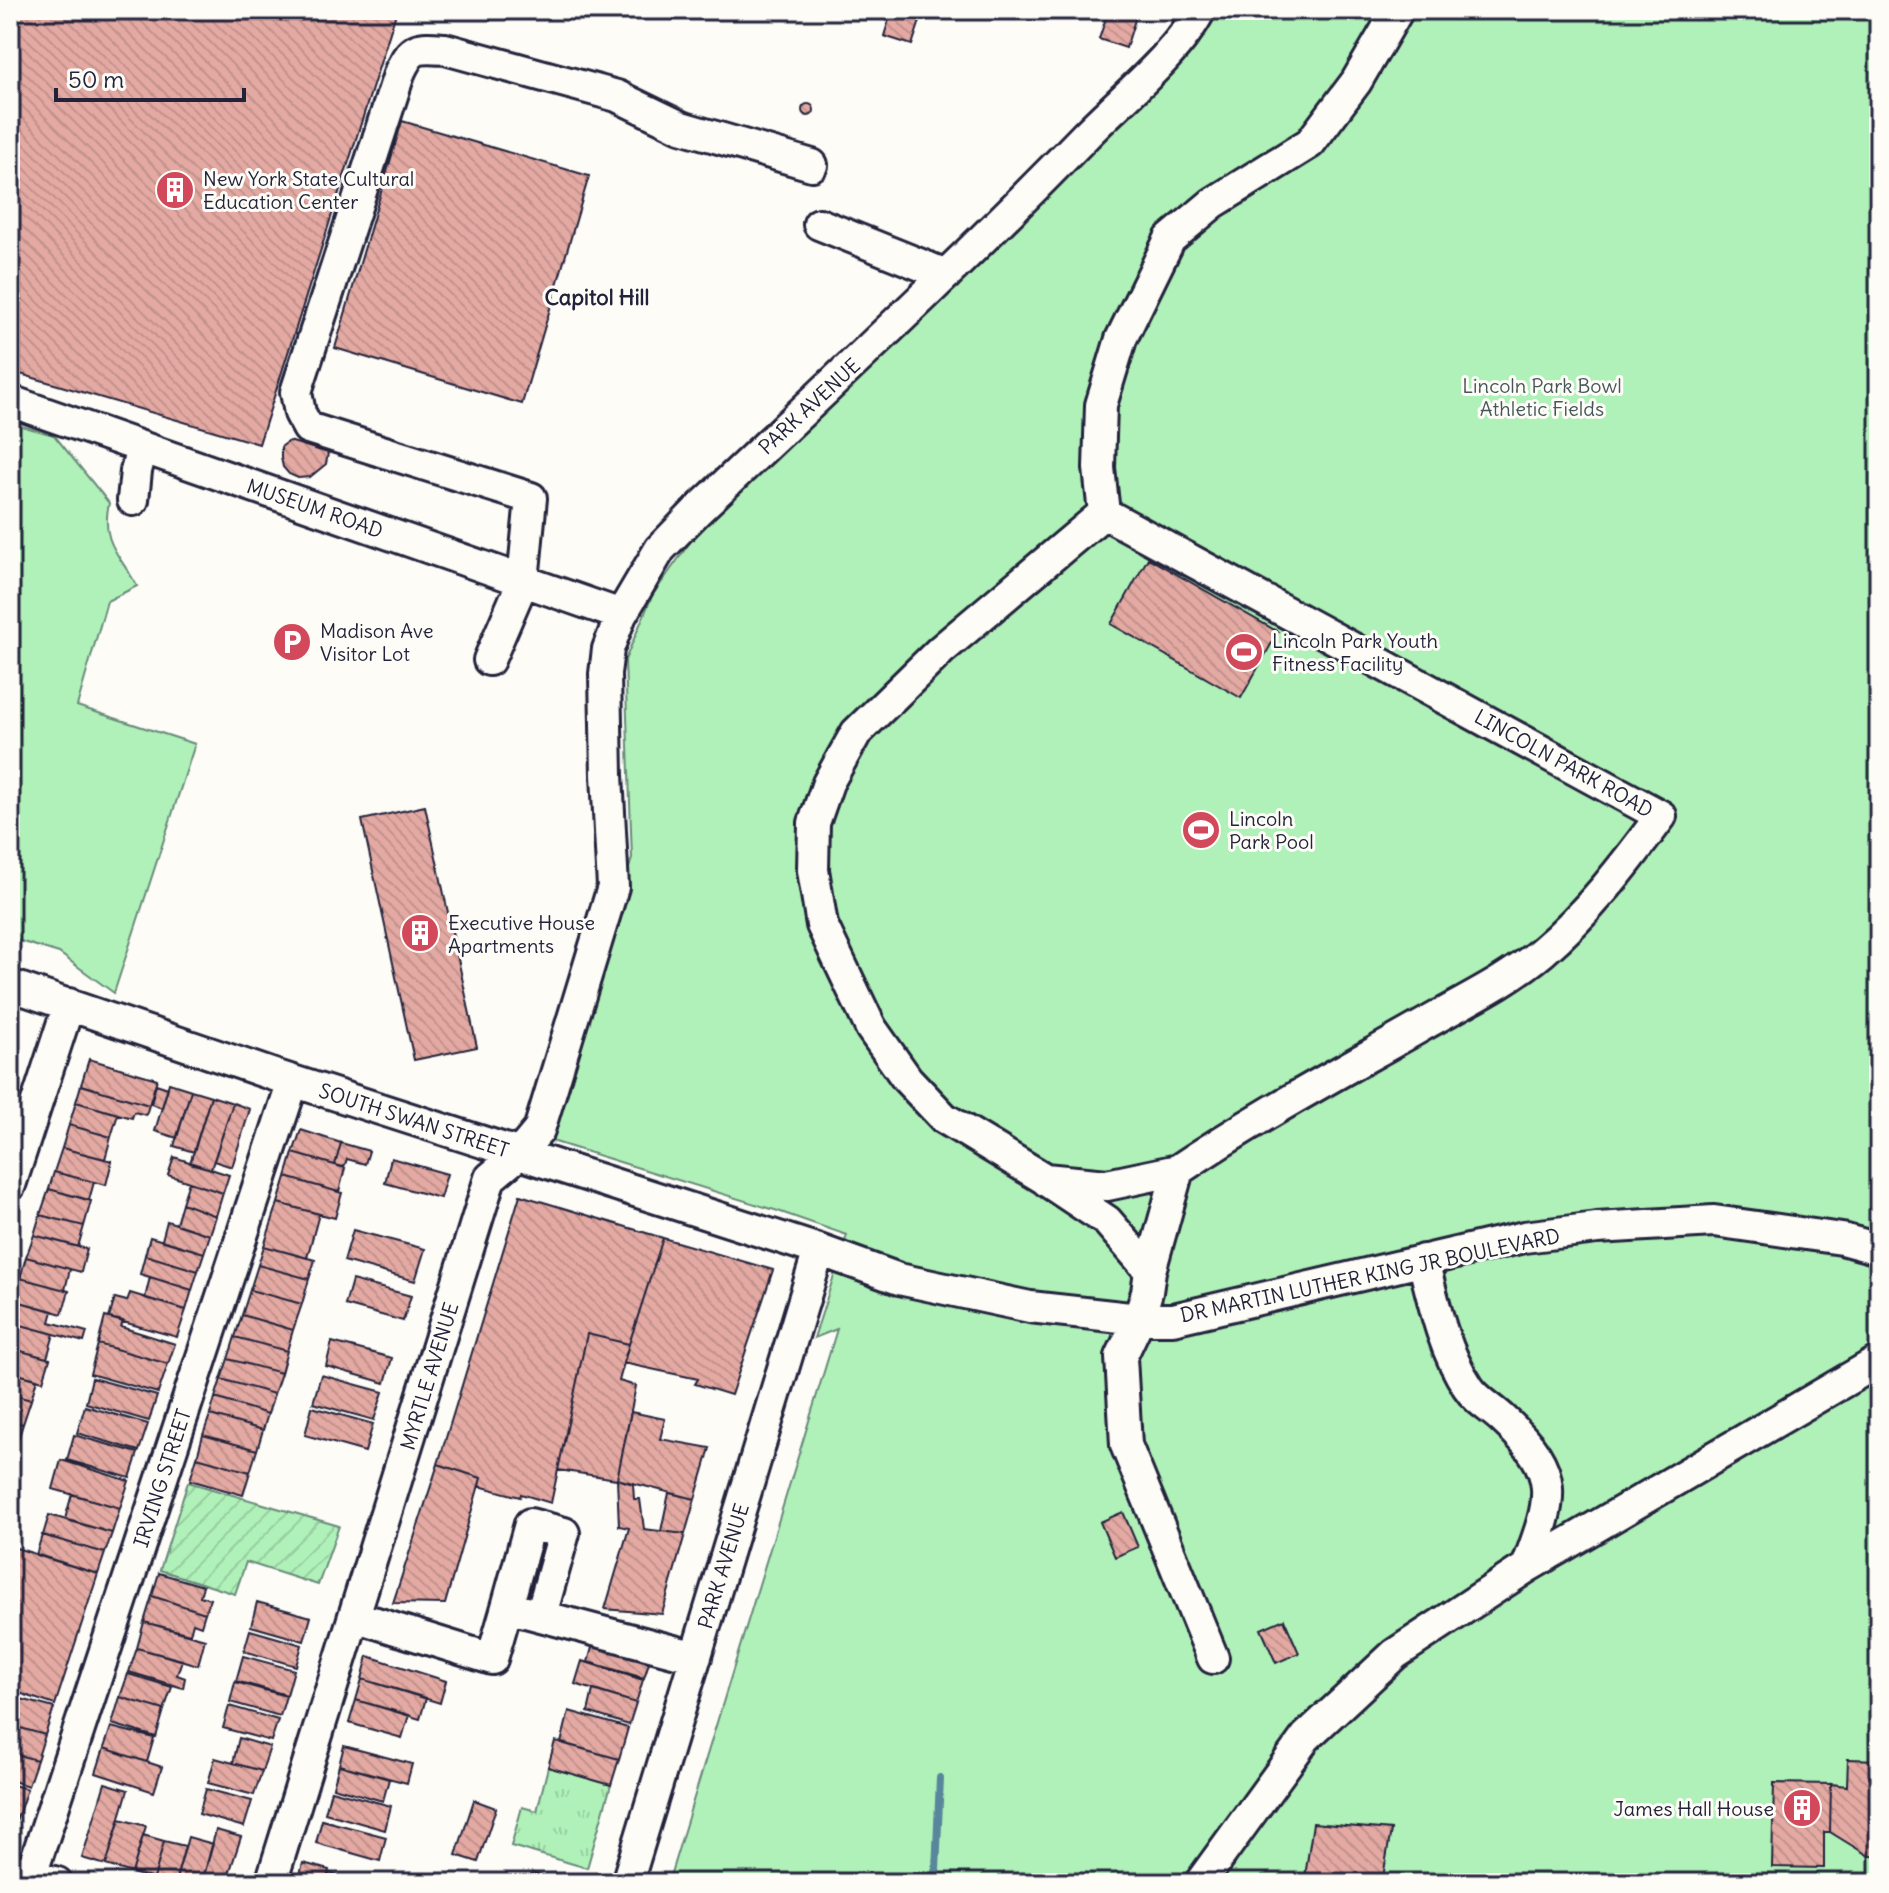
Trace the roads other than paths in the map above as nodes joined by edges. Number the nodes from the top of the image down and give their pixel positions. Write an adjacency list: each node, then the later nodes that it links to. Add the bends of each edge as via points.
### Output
1 (1200, 10): 5 (street, PARK AVENUE, via 1169,54)
2 (1398, 10): 9 (street, via 1356,82 1310,143 1213,203 1170,239 1121,339 1101,405)
3 (812, 165): 10 (street, via 681,127 617,96 445,49 421,47 408,55 296,392 300,413 308,428 328,436 531,498)
4 (819, 224): 5 (street)
5 (946, 275): 11 (street, PARK AVENUE, via 660,549)
6 (10, 401): 7 (street, MUSEUM ROAD)
7 (142, 448): 8 (street); 10 (street, MUSEUM ROAD)
8 (133, 500)
9 (1104, 513): 18 (street, LINCOLN PARK ROAD, via 1661,816 1609,887 1539,955); 19 (street, LINCOLN PARK ROAD, via 941,650 856,733 828,783 814,823 813,870 822,925 871,1028 907,1079 944,1118)
10 (523, 581): 11 (street, MUSEUM ROAD); 12 (street)
11 (621, 615): 13 (street, PARK AVENUE, via 605,674)
12 (489, 660)
13 (613, 887): 17 (street, MYRTLE AVENUE, via 539,1130)
14 (10, 985): 15 (street, SOUTH SWAN STREET)
15 (69, 1004): 16 (street, SOUTH SWAN STREET); 20 (street)
16 (293, 1081): 17 (street, SOUTH SWAN STREET); 33 (street, IRVING STREET)
17 (520, 1153): 22 (street, SOUTH SWAN STREET); 30 (street, MYRTLE AVENUE, via 490,1178)
18 (1178, 1170): 19 (street, LINCOLN PARK ROAD, via 1107,1185); 24 (street)
19 (1045, 1179): 24 (street, LINCOLN PARK ROAD, via 1107,1221)
20 (10, 1185)
21 (1879, 1249): 23 (street, DR MARTIN LUTHER KING JR BOULEVARD, via 1714,1221 1524,1237)
22 (819, 1250): 25 (street, DR MARTIN LUTHER KING JR BOULEVARD, via 899,1279 1030,1307); 31 (street, PARK AVENUE)
23 (1423, 1260): 25 (street, DR MARTIN LUTHER KING JR BOULEVARD, via 1173,1319); 27 (street, via 1457,1370 1470,1391 1536,1452 1547,1477 1547,1512)
24 (1150, 1271): 25 (street)
25 (1139, 1319): 32 (street, via 1121,1357 1126,1445)
26 (1879, 1361): 27 (street)
27 (1527, 1567): 36 (street, via 1395,1654 1306,1737)
28 (507, 1607): 29 (street); 29 (street, via 530,1524 564,1533); 30 (street, via 492,1659)
29 (541, 1615): 31 (street)
30 (354, 1616): 34 (street, MYRTLE AVENUE)
31 (696, 1657): 35 (street, PARK AVENUE)
32 (1213, 1658)
33 (33, 1876)
34 (271, 1883)
35 (627, 1883)
36 (1200, 1883)

